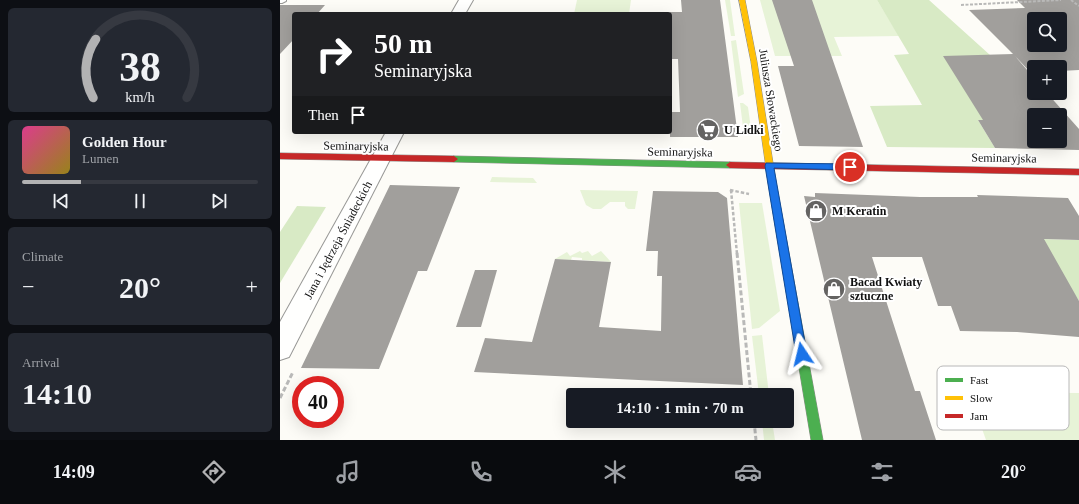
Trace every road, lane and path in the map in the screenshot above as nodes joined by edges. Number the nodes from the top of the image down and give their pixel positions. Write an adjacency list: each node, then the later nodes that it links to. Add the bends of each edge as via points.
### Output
1 (466, 0): 8 (street)
2 (742, 0): 12 (street, Juliusza Słowackiego)
3 (1057, 0): 4 (path); 6 (path)
4 (1061, 0)
5 (1071, 0): 7 (path)
6 (961, 5)
7 (1079, 6)
8 (459, 12)
9 (394, 134): 11 (street, Jana i Jędrzeja Śniadeckich)
10 (280, 156): 11 (street, Seminaryjska)
11 (381, 158): 12 (street, Seminaryjska); 17 (street, Jana i Jędrzeja Śniadeckich)
12 (769, 166): 13 (street, Seminaryjska); 21 (street, Juliusza Słowackiego)
13 (1079, 172)
14 (724, 189): 15 (path)
15 (731, 190): 16 (path); 18 (path)
16 (751, 194)
17 (280, 348)
18 (751, 388)
19 (755, 428): 20 (path)
20 (756, 440)
21 (817, 440)

